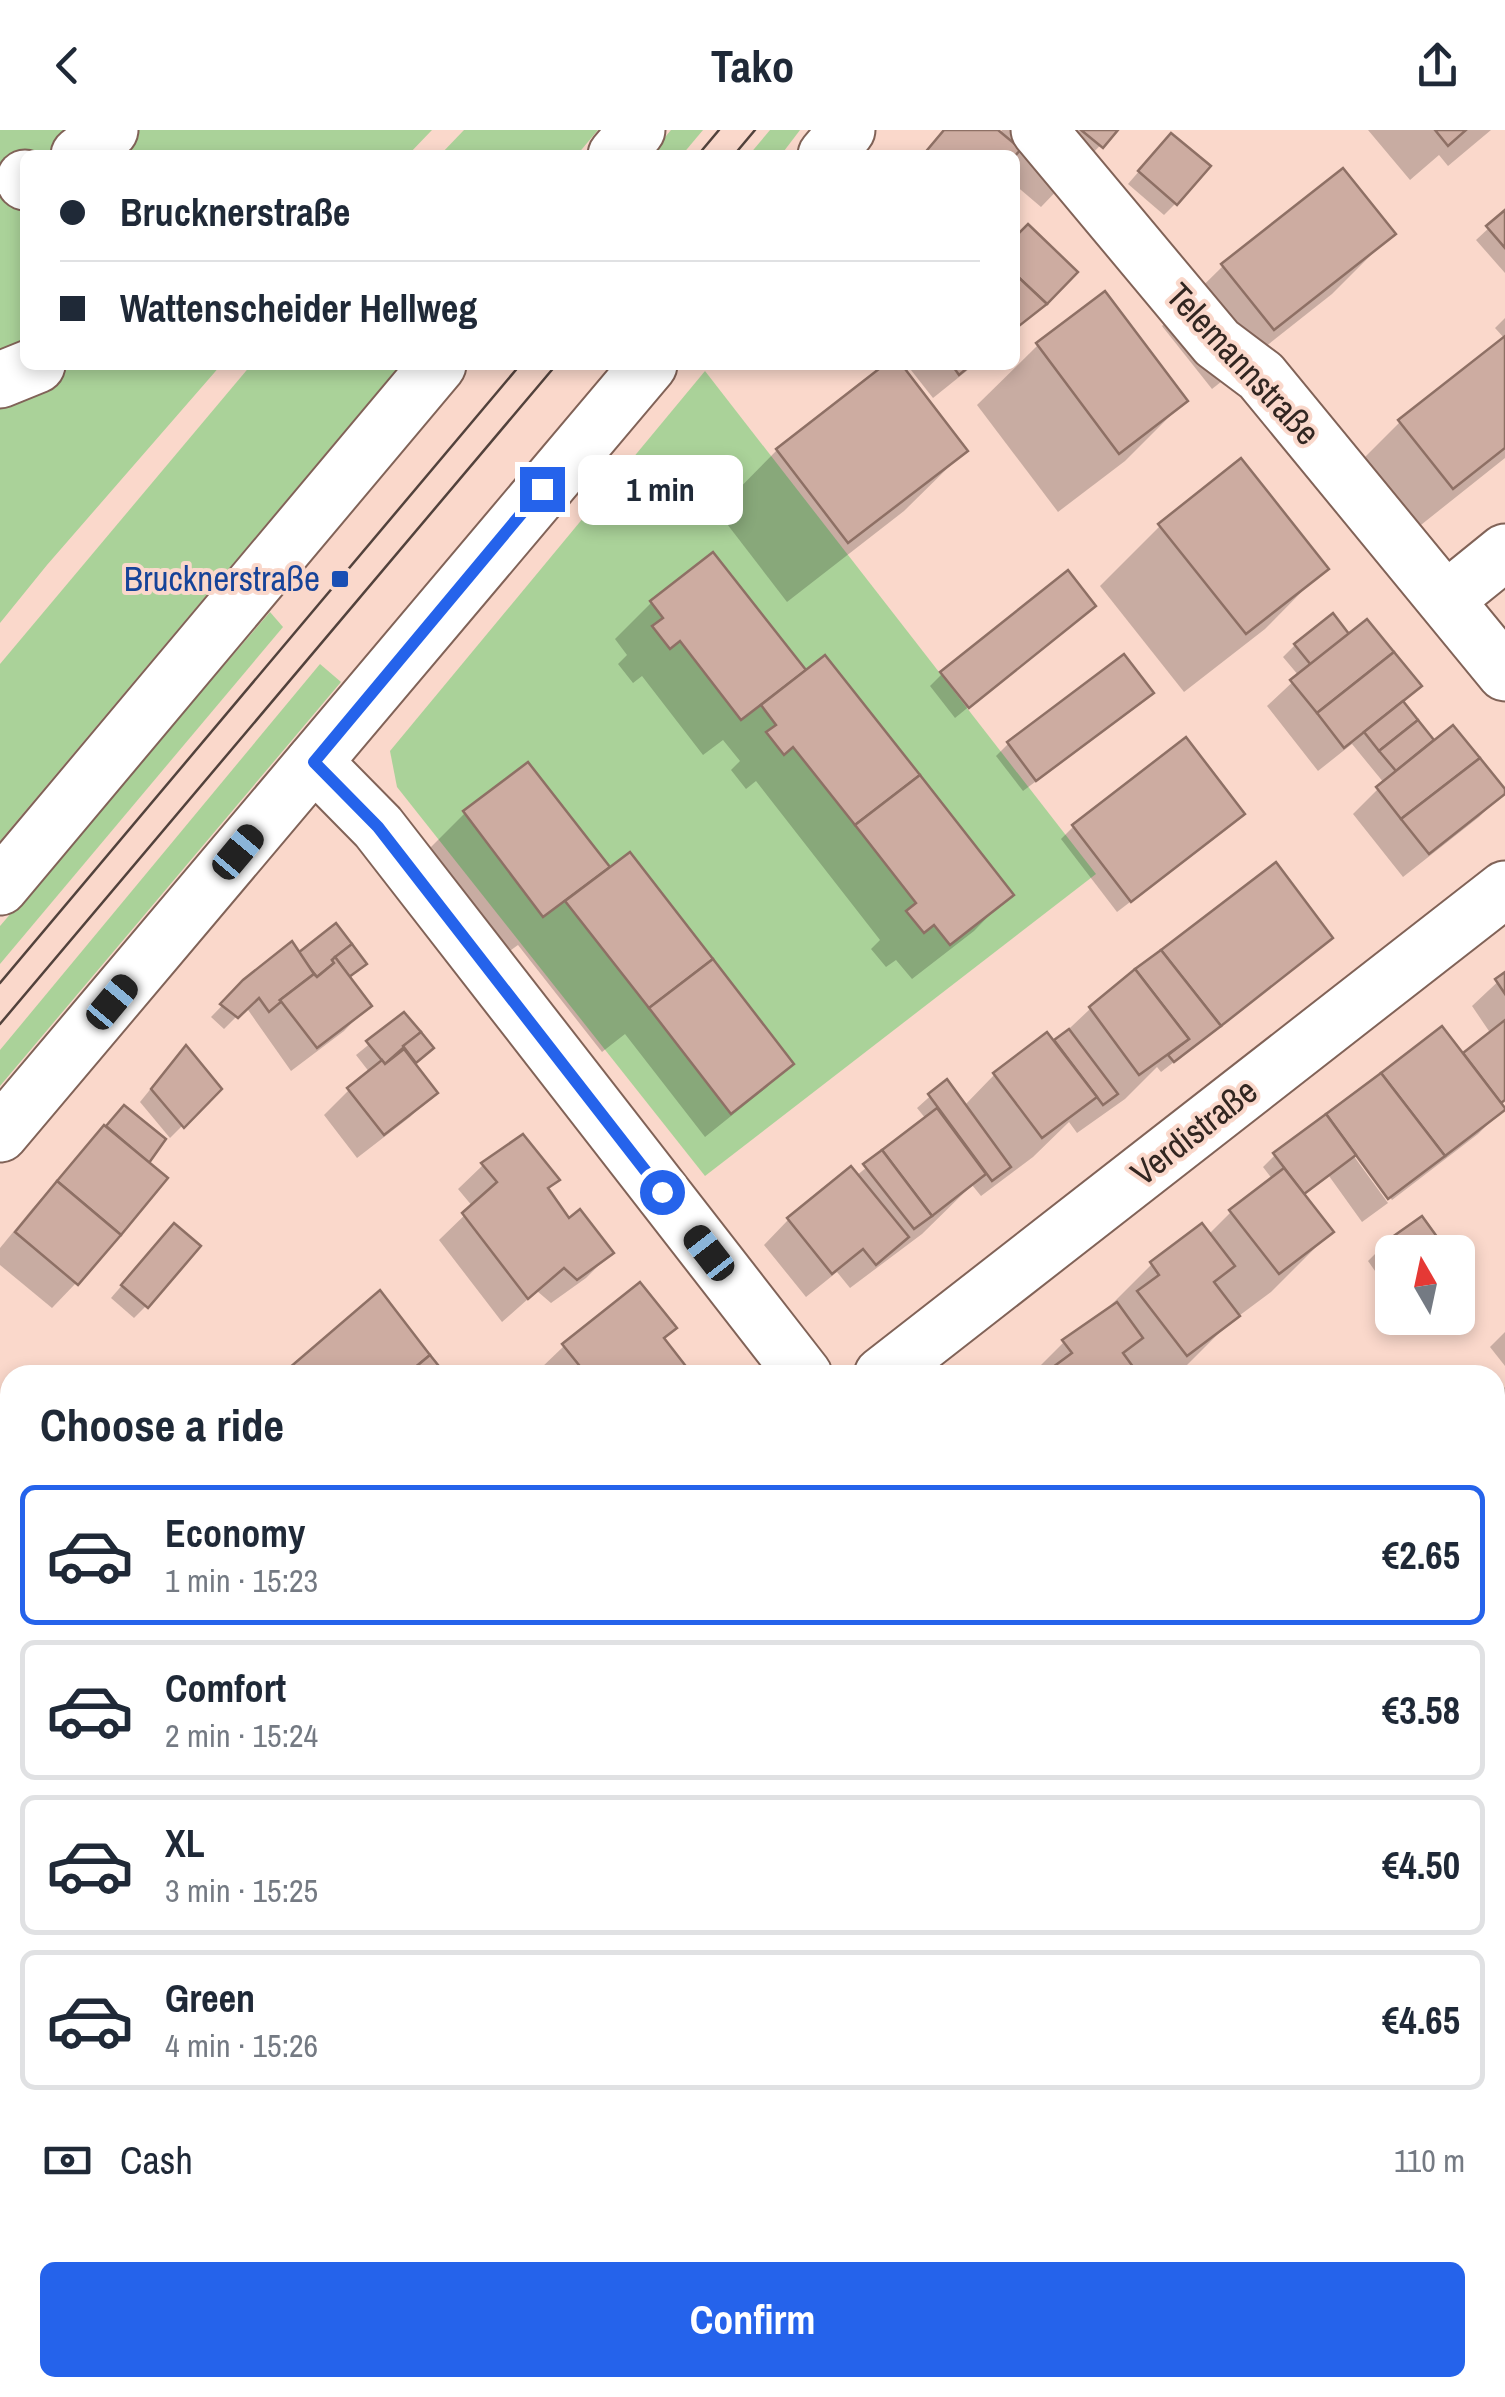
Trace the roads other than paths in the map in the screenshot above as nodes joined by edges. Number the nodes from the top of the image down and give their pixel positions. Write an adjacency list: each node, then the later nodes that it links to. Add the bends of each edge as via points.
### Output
1 (110, 130): 5 (street)
2 (637, 130): 6 (street)
3 (847, 130): 7 (street)
4 (1039, 130): 13 (street, Telemannstraße, via 1217,343 1261,376)
5 (85, 150)
6 (620, 150)
7 (830, 150)
8 (25, 370): 11 (street)
9 (434, 370): 16 (street)
10 (645, 370): 15 (street)
11 (0, 380)
12 (1505, 552): 13 (street)
13 (1446, 599): 14 (street, Telemannstraße)
14 (1505, 673)
15 (314, 762): 18 (street); 19 (street, via 378,827)
16 (0, 886)
17 (1505, 889): 20 (street, Verdistraße)
18 (0, 1134)
19 (796, 1365)
20 (895, 1365)

